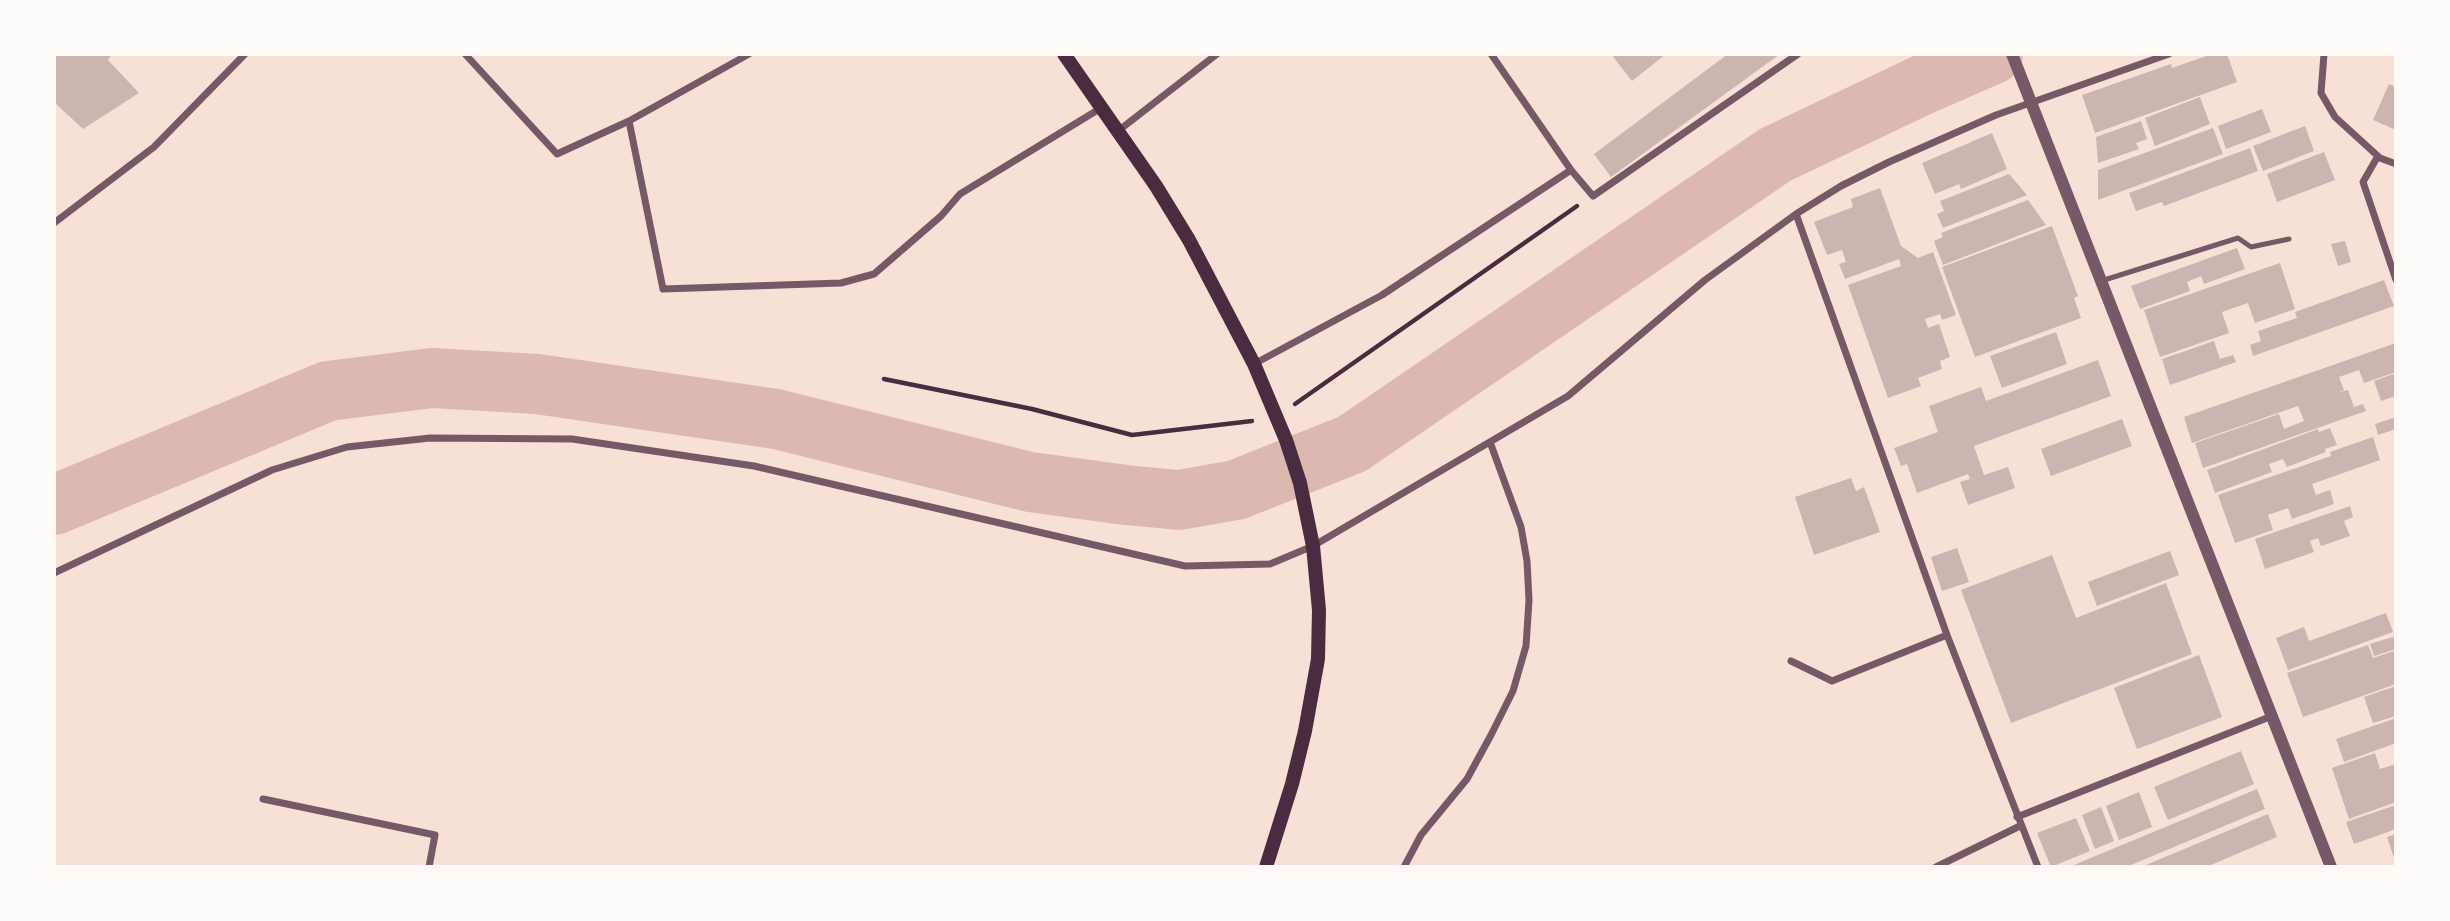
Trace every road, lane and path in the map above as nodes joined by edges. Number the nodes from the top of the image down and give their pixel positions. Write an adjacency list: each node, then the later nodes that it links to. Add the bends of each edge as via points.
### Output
1 (245, 54): 20 (street, via 154,147)
2 (465, 54): 13 (street, via 557,154)
3 (749, 54): 13 (street)
4 (1064, 54): 12 (main road)
5 (1217, 54): 14 (street)
6 (1491, 54): 17 (street)
7 (1798, 54): 18 (street)
8 (2012, 54): 11 (street)
9 (2169, 54): 11 (street)
10 (2324, 54): 15 (street, via 2321,93 2335,117)
11 (2031, 102): 19 (street, via 1889,162); 23 (street)
12 (1101, 108): 13 (street, via 960,194 874,274 841,284 663,289); 14 (main road)
13 (629, 121)
14 (1117, 131): 24 (main road, via 1189,240)
15 (2378, 156): 16 (street); 22 (street, via 2363,182)
16 (2396, 164)
17 (1570, 170): 18 (street); 24 (street, via 1381,295)
18 (1592, 196): 26 (path)
19 (1796, 214): 27 (street, via 1706,280 1568,396); 30 (street)
20 (54, 223)
21 (2289, 239): 23 (lane, via 2251,247 2238,238)
22 (2396, 280)
23 (2101, 281): 32 (street)
24 (1254, 364): 26 (main road)
25 (884, 379): 26 (path, via 1132,435)
26 (1277, 418): 28 (main road, via 1300,482)
27 (1490, 442): 28 (street); 38 (street, via 1521,527 1529,600 1526,646 1513,691 1467,779 1420,835)
28 (1313, 546): 29 (street, via 1270,564 1185,566 754,466 572,439 430,438 347,447 272,470); 36 (main road, via 1318,659 1292,784)
29 (54, 573)
30 (1947, 635): 31 (street, via 1832,681); 34 (street)
31 (1791, 661)
32 (2272, 716): 34 (street); 41 (street)
33 (263, 799): 37 (street, via 435,835)
34 (2017, 817): 35 (street)
35 (2020, 826): 39 (street); 40 (street)
36 (1268, 866)
37 (429, 867)
38 (1404, 867)
39 (1936, 867)
40 (2038, 867)
41 (2331, 867)

